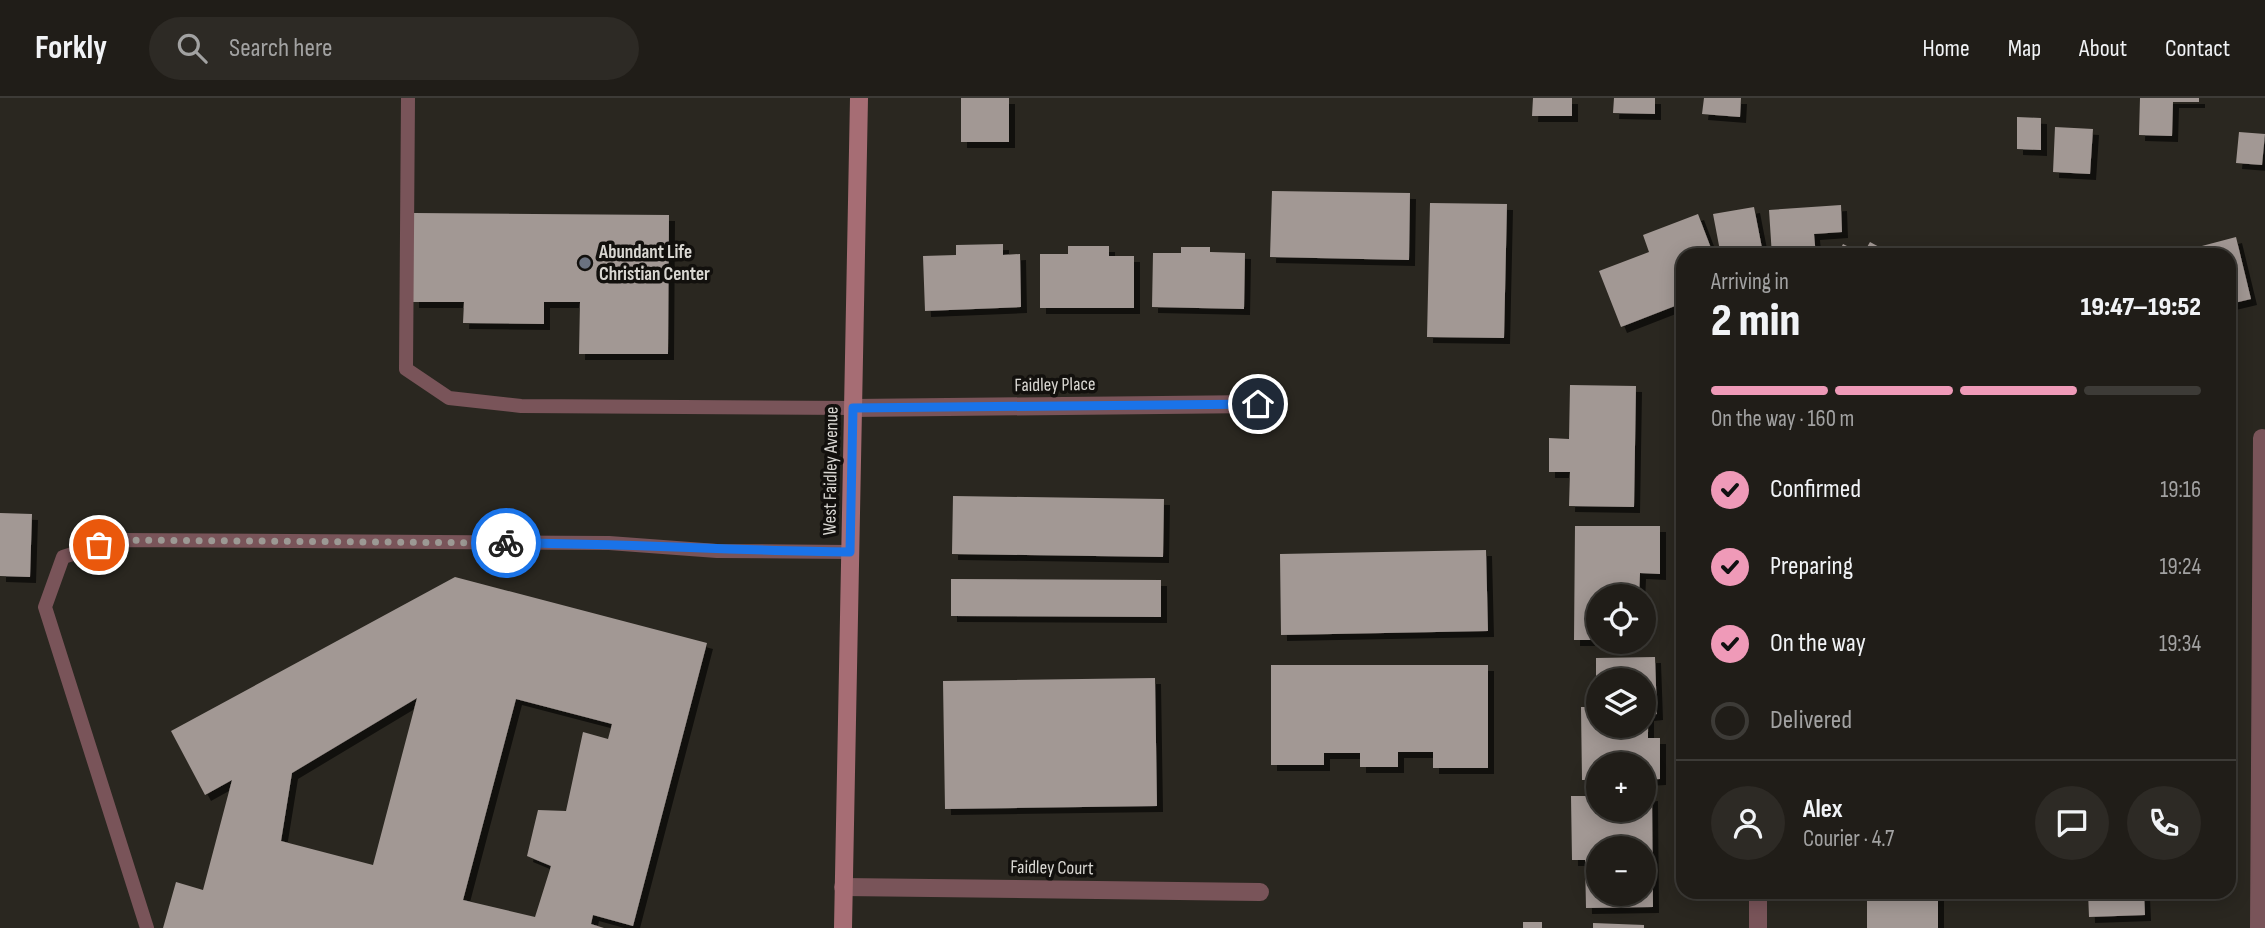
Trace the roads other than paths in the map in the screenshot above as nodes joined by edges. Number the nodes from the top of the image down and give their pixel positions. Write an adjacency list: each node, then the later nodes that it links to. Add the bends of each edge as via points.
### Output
1 (408, 98): 4 (lane, via 406,369 449,398 521,406)
2 (859, 98): 4 (street, West Faidley Avenue)
3 (1258, 404): 4 (street, Faidley Place)
4 (853, 408): 6 (street, West Faidley Avenue)
5 (2262, 438): 13 (street)
6 (850, 552): 7 (street, West Faidley Avenue); 10 (lane, via 717,551 609,543 117,540 63,557 45,607)
7 (843, 887): 8 (street, Faidley Court); 11 (street, West Faidley Avenue)
8 (1260, 892)
9 (1758, 899): 12 (street)
10 (147, 928)
11 (842, 928)
12 (1758, 928)
13 (2259, 928)

